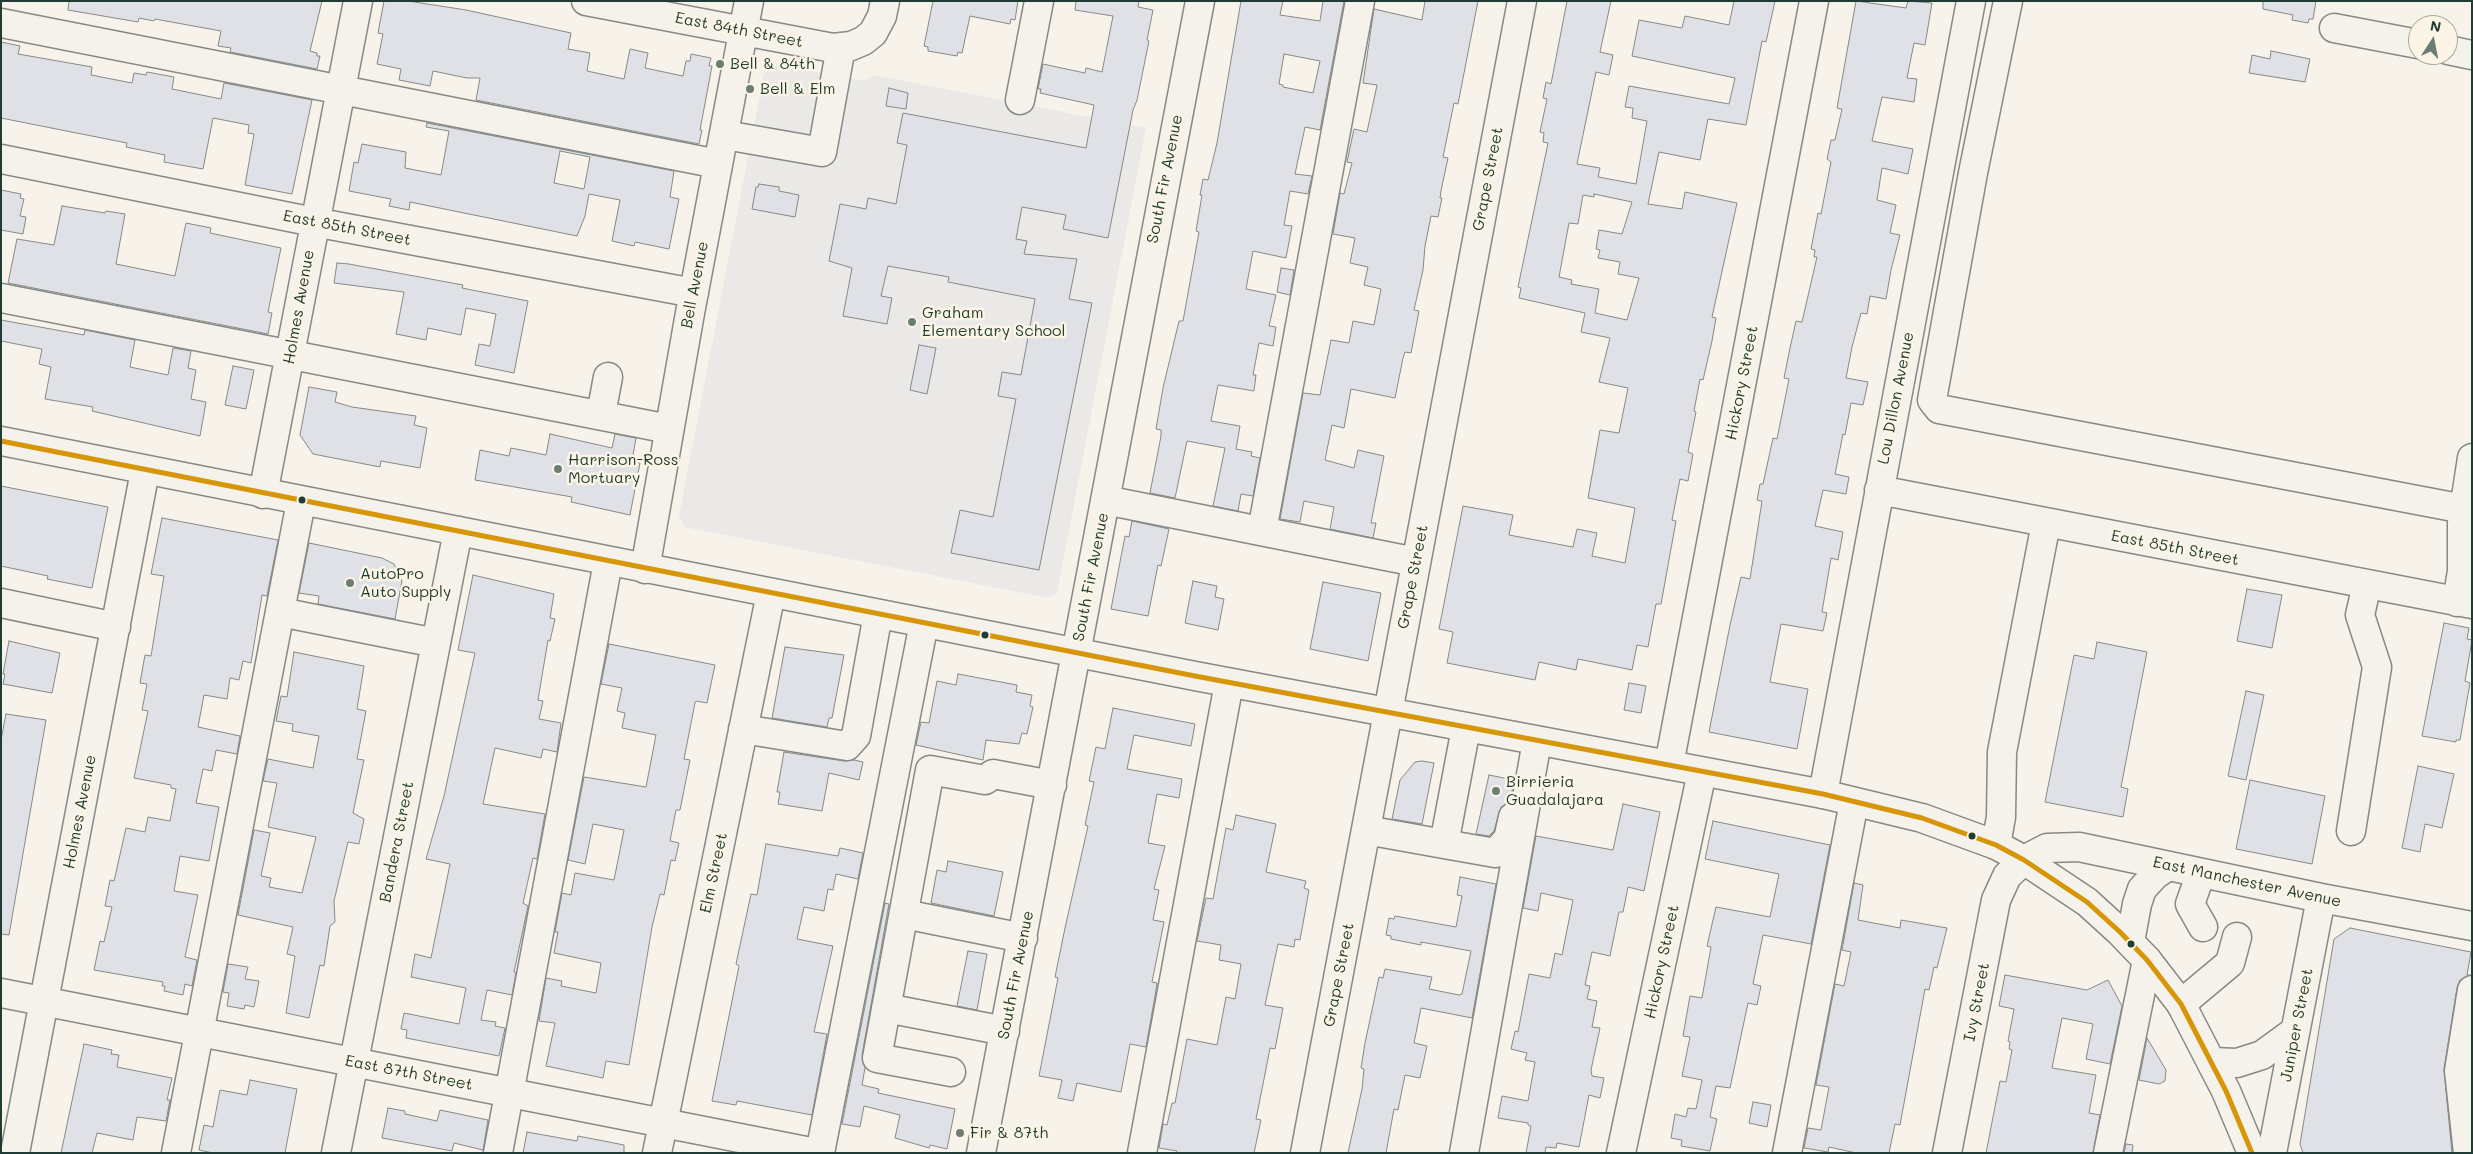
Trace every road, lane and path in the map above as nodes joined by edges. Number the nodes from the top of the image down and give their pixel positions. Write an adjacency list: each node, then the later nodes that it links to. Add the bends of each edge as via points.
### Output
1 (358, 1): 19 (street, Holmes Avenue)
2 (586, 1): 14 (street, East 84th Street)
3 (749, 1): 14 (street, Bell Avenue)
4 (885, 1): 16 (street, via 873,33)
5 (1039, 1): 20 (street)
6 (1200, 1): 36 (street, South Fir Avenue)
7 (1360, 1): 41 (street)
8 (1522, 1): 43 (street, Grape Street)
9 (1814, 1): 60 (street, Hickory Street)
10 (1970, 1): 34 (street, Lou Dillon Avenue)
11 (2008, 1): 38 (street, via 1932,400 1939,409)
12 (1, 23): 19 (street)
13 (2334, 28): 15 (street)
14 (743, 32): 16 (street, East 84th Street); 21 (street, Bell Avenue)
15 (2408, 42)
16 (852, 44): 21 (street, via 822,152)
17 (2458, 52): 18 (street)
18 (2472, 55)
19 (341, 89): 23 (street); 24 (street, Holmes Avenue)
20 (1020, 100)
21 (724, 135): 23 (street, Bell Avenue)
22 (1, 159): 24 (street, East 85th Street)
23 (718, 164): 25 (street, Bell Avenue)
24 (314, 222): 25 (street, East 85th Street); 27 (street, Holmes Avenue)
25 (694, 293): 30 (street, Bell Avenue)
26 (1, 298): 27 (street)
27 (290, 354): 29 (street); 35 (street, Holmes Avenue)
28 (608, 377): 29 (street)
29 (601, 414): 30 (street)
30 (668, 429): 44 (street, Bell Avenue)
31 (1, 441): 33 (street)
32 (2472, 458): 38 (street)
33 (145, 471): 35 (street); 52 (street, Holmes Avenue)
34 (1879, 490): 39 (street, East 85th Street); 64 (street, Lou Dillon Avenue)
35 (263, 494): 37 (street)
36 (1105, 500): 41 (street); 54 (street, South Fir Avenue)
37 (301, 502): 40 (street); 49 (street)
38 (2464, 509): 48 (street)
39 (2046, 523): 45 (street, East 85th Street); 69 (street, via 2002,752 2001,817)
40 (458, 531): 42 (street); 53 (street, Bandera Street)
41 (1262, 531): 43 (street)
42 (608, 562): 44 (street); 91 (street)
43 (1416, 562): 56 (street, Grape Street)
44 (645, 569): 46 (street)
45 (2366, 584): 48 (street, East 85th Street); 67 (street, via 2360,615 2377,667)
46 (771, 593): 50 (street); 58 (street, Elm Street)
47 (1, 603): 52 (street)
48 (2464, 603)
49 (280, 612): 53 (street); 87 (street)
50 (878, 614): 51 (street); 58 (street, via 856,736 847,746)
51 (924, 623): 54 (street); 99 (street)
52 (116, 627): 82 (street, Holmes Avenue)
53 (436, 643): 88 (street, Bandera Street)
54 (1076, 653): 55 (street); 62 (street, South Fir Avenue)
55 (1230, 683): 56 (street); 101 (street)
56 (1388, 713): 57 (street); 66 (street, Grape Street)
57 (1466, 728): 59 (street); 68 (street)
58 (743, 729): 92 (street, Elm Street)
59 (1537, 741): 60 (street); 63 (street)
60 (1669, 766): 61 (street)
61 (1702, 772): 64 (street); 104 (street, Hickory Street)
62 (1052, 785): 74 (street, via 993,774 985,780 930,770); 78 (street, South Fir Avenue)
63 (1529, 789): 68 (street, via 1516,800 1508,839 1495,853); 103 (street)
64 (1823, 794): 65 (street)
65 (1854, 802): 69 (street, via 1922,818); 105 (street)
66 (1366, 830): 68 (street); 102 (street, Grape Street)
67 (2351, 832)
68 (1444, 844)
69 (1996, 845): 70 (street)
70 (2024, 860): 71 (street, East Manchester Avenue, via 2047,848 2079,848); 79 (street, via 2087,902); 106 (street, Ivy Street, via 2008,876 1996,900)
71 (2168, 866): 72 (street, East Manchester Avenue); 79 (street, via 2142,889 2137,904)
72 (2201, 873): 73 (street, East Manchester Avenue); 76 (street, via 2190,904)
73 (2322, 898): 75 (street, East Manchester Avenue); 86 (street, Juniper Street)
74 (904, 914): 78 (street); 84 (street)
75 (2472, 926)
76 (2203, 927)
77 (2237, 937): 83 (street, via 2230,962)
78 (1023, 938): 85 (street, South Fir Avenue)
79 (2138, 951): 83 (street); 107 (street)
80 (2472, 990): 110 (street, via 2459,1071)
81 (1, 993): 82 (street, East 87th Street)
82 (42, 1001): 87 (street, East 87th Street); 93 (street, Holmes Avenue)
83 (2180, 1004): 89 (street)
84 (886, 1008): 85 (street); 90 (street, via 877,1058)
85 (1005, 1031): 100 (street, South Fir Avenue)
86 (2296, 1031): 89 (street, via 2262,1055 2237,1063); 109 (street, Juniper Street)
87 (199, 1032): 88 (street, East 87th Street); 94 (street)
88 (353, 1062): 91 (street, East 87th Street); 95 (street, Bandera Street)
89 (2212, 1062): 108 (street)
90 (952, 1072)
91 (510, 1093): 92 (street, East 87th Street); 96 (street)
92 (663, 1123): 97 (street, Elm Street); 98 (street, East 87th Street)
93 (15, 1153)
94 (176, 1153)
95 (336, 1153)
96 (498, 1153)
97 (658, 1153)
98 (816, 1153)
99 (820, 1153)
100 (981, 1153)
101 (1142, 1153)
102 (1305, 1153)
103 (1464, 1153)
104 (1622, 1153)
105 (1788, 1153)
106 (1947, 1153)
107 (2108, 1153)
108 (2252, 1153)
109 (2272, 1153)
110 (2468, 1153)

